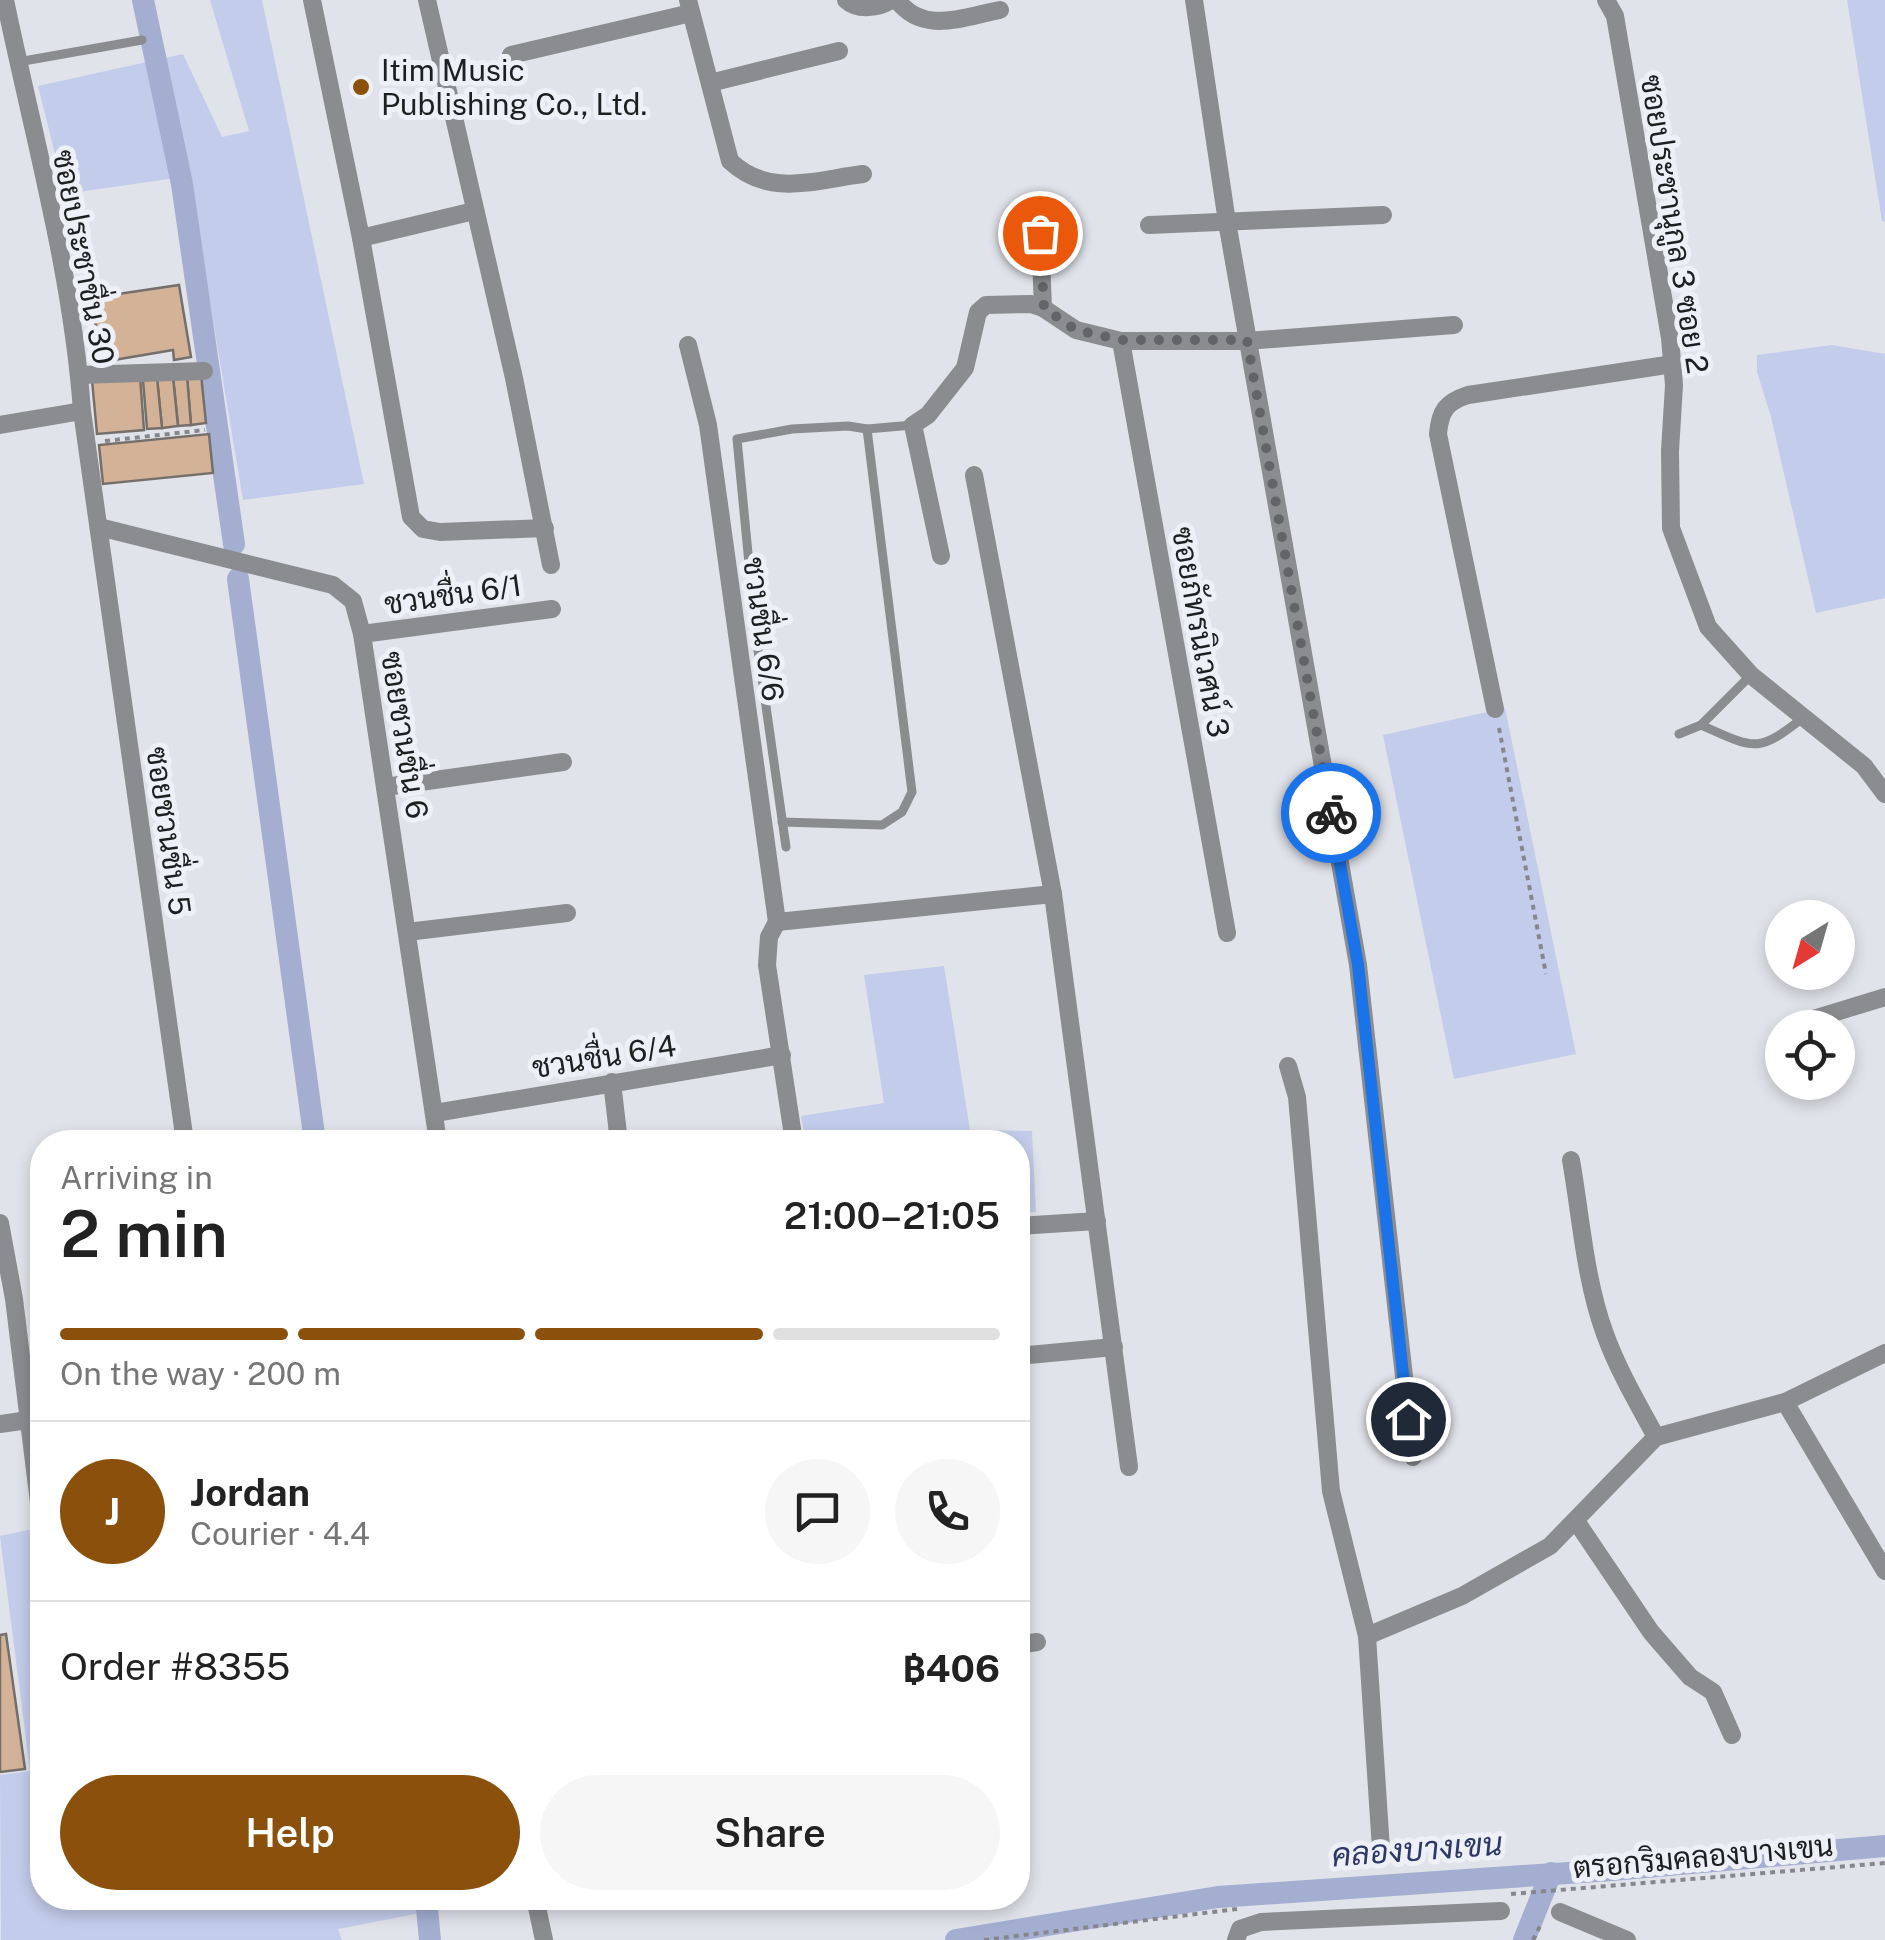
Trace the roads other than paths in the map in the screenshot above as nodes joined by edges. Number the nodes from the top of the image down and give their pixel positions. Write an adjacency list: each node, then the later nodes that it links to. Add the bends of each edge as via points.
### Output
1 (5, 0): 13 (street, ซอยประชาชื่น 30)
2 (312, 0): 21 (street)
3 (427, 0): 16 (street)
4 (846, 0): 5 (street, via 880,7)
5 (894, 0): 9 (street, via 919,20)
6 (1194, 0): 18 (street)
7 (1606, 0): 27 (street, ซอยประชานุกูล 3 ซอย 2, via 1615,16)
8 (690, 6): 12 (street); 14 (street)
9 (1000, 10)
10 (142, 40): 13 (lane)
11 (839, 51): 14 (street)
12 (511, 55)
13 (18, 62): 29 (street, ซอยประชาชื่น 30)
14 (710, 82): 15 (street, via 730,161 746,176 769,185)
15 (863, 174)
16 (474, 211): 21 (street); 36 (street)
17 (1383, 215): 18 (street)
18 (1227, 222): 19 (street); 25 (street)
19 (1150, 225)
20 (1040, 233): 22 (street)
21 (361, 238): 36 (street, via 412,516 422,529 440,532)
22 (1044, 308): 24 (street, via 1076,330); 32 (street, via 1004,303 978,312 966,368)
23 (1454, 325): 25 (street)
24 (1121, 340): 25 (street); 55 (street, ซอยภัทรนิเวศน์ 3)
25 (1247, 340): 79 (street, via 1358,965)
26 (688, 346): 53 (street, ชวนชื่น 6/6, via 708,425)
27 (1673, 364): 41 (street, ซอยประชานุกูล 3 ซอย 2, via 1671,528 1708,627); 42 (street, via 1468,395 1450,401 1439,416)
28 (204, 370): 29 (street)
29 (79, 375): 30 (street, ซอยประชาชื่น 30)
30 (82, 411): 31 (street); 35 (street, ซอยประชาชื่น 30)
31 (0, 425)
32 (913, 425): 33 (lane); 37 (street)
33 (867, 429): 49 (lane, via 912,792 902,812 882,825); 49 (lane, via 792,428 737,439)
34 (974, 476): 51 (street)
35 (99, 527): 40 (street, ซอยชวนชื่น 6, via 333,585 353,601); 62 (street, ซอยชวนชื่น 5)
36 (545, 528): 38 (street)
37 (941, 556)
38 (551, 565)
39 (552, 609): 40 (street, ชวนชื่น 6/1)
40 (362, 634): 47 (street, ซอยชวนชื่น 6)
41 (1751, 675): 43 (street, ซอยประชานุกูล 3 ซอย 2); 44 (lane)
42 (1495, 709)
43 (1804, 716): 44 (lane, via 1773,741 1754,746); 48 (street, ซอยประชานุกูล 3 ซอย 2, via 1864,766)
44 (1701, 725): 45 (lane)
45 (1678, 734)
46 (563, 762): 47 (street)
47 (386, 786): 54 (street, ซอยชวนชื่น 6)
48 (1885, 794)
49 (782, 822): 50 (lane)
50 (786, 847)
51 (1053, 894): 53 (street); 67 (street)
52 (567, 913): 54 (street)
53 (778, 922): 58 (street, via 769,937 767,965)
54 (407, 932): 61 (street, ซอยชวนชื่น 6)
55 (1228, 933)
56 (1885, 997): 57 (street)
57 (1841, 1010)
58 (782, 1055): 60 (street, ชวนชื่น 6/4); 65 (street)
59 (1288, 1066): 83 (street, via 1297,1097 1331,1491)
60 (612, 1082): 61 (street, ชวนชื่น 6/4); 64 (street)
61 (434, 1113): 63 (street, ซอยชวนชื่น 6)
62 (183, 1130)
63 (436, 1130)
64 (618, 1130)
65 (792, 1130)
66 (1571, 1160): 78 (street, via 1604,1332)
67 (1097, 1221): 69 (street); 71 (street)
68 (0, 1222): 70 (street)
69 (1030, 1225)
70 (7, 1300): 75 (street)
71 (1114, 1347): 73 (street); 80 (street)
72 (1885, 1353): 74 (street)
73 (1030, 1355)
74 (1785, 1402): 78 (street); 82 (street)
75 (28, 1420): 76 (street); 77 (street)
76 (0, 1424)
77 (30, 1435)
78 (1656, 1438): 81 (street)
79 (1413, 1457)
80 (1128, 1467)
81 (1576, 1520): 83 (street, via 1550,1546 1462,1596); 84 (street, via 1651,1632 1690,1677 1713,1692)
82 (1885, 1571)
83 (1367, 1636): 85 (street)
84 (1732, 1734)
85 (1382, 1849)
86 (538, 1910): 89 (street)
87 (1500, 1911): 90 (street, via 1261,1922 1240,1928)
88 (1560, 1912): 91 (street)
89 (544, 1940)
90 (1236, 1940)
91 (1627, 1940)

